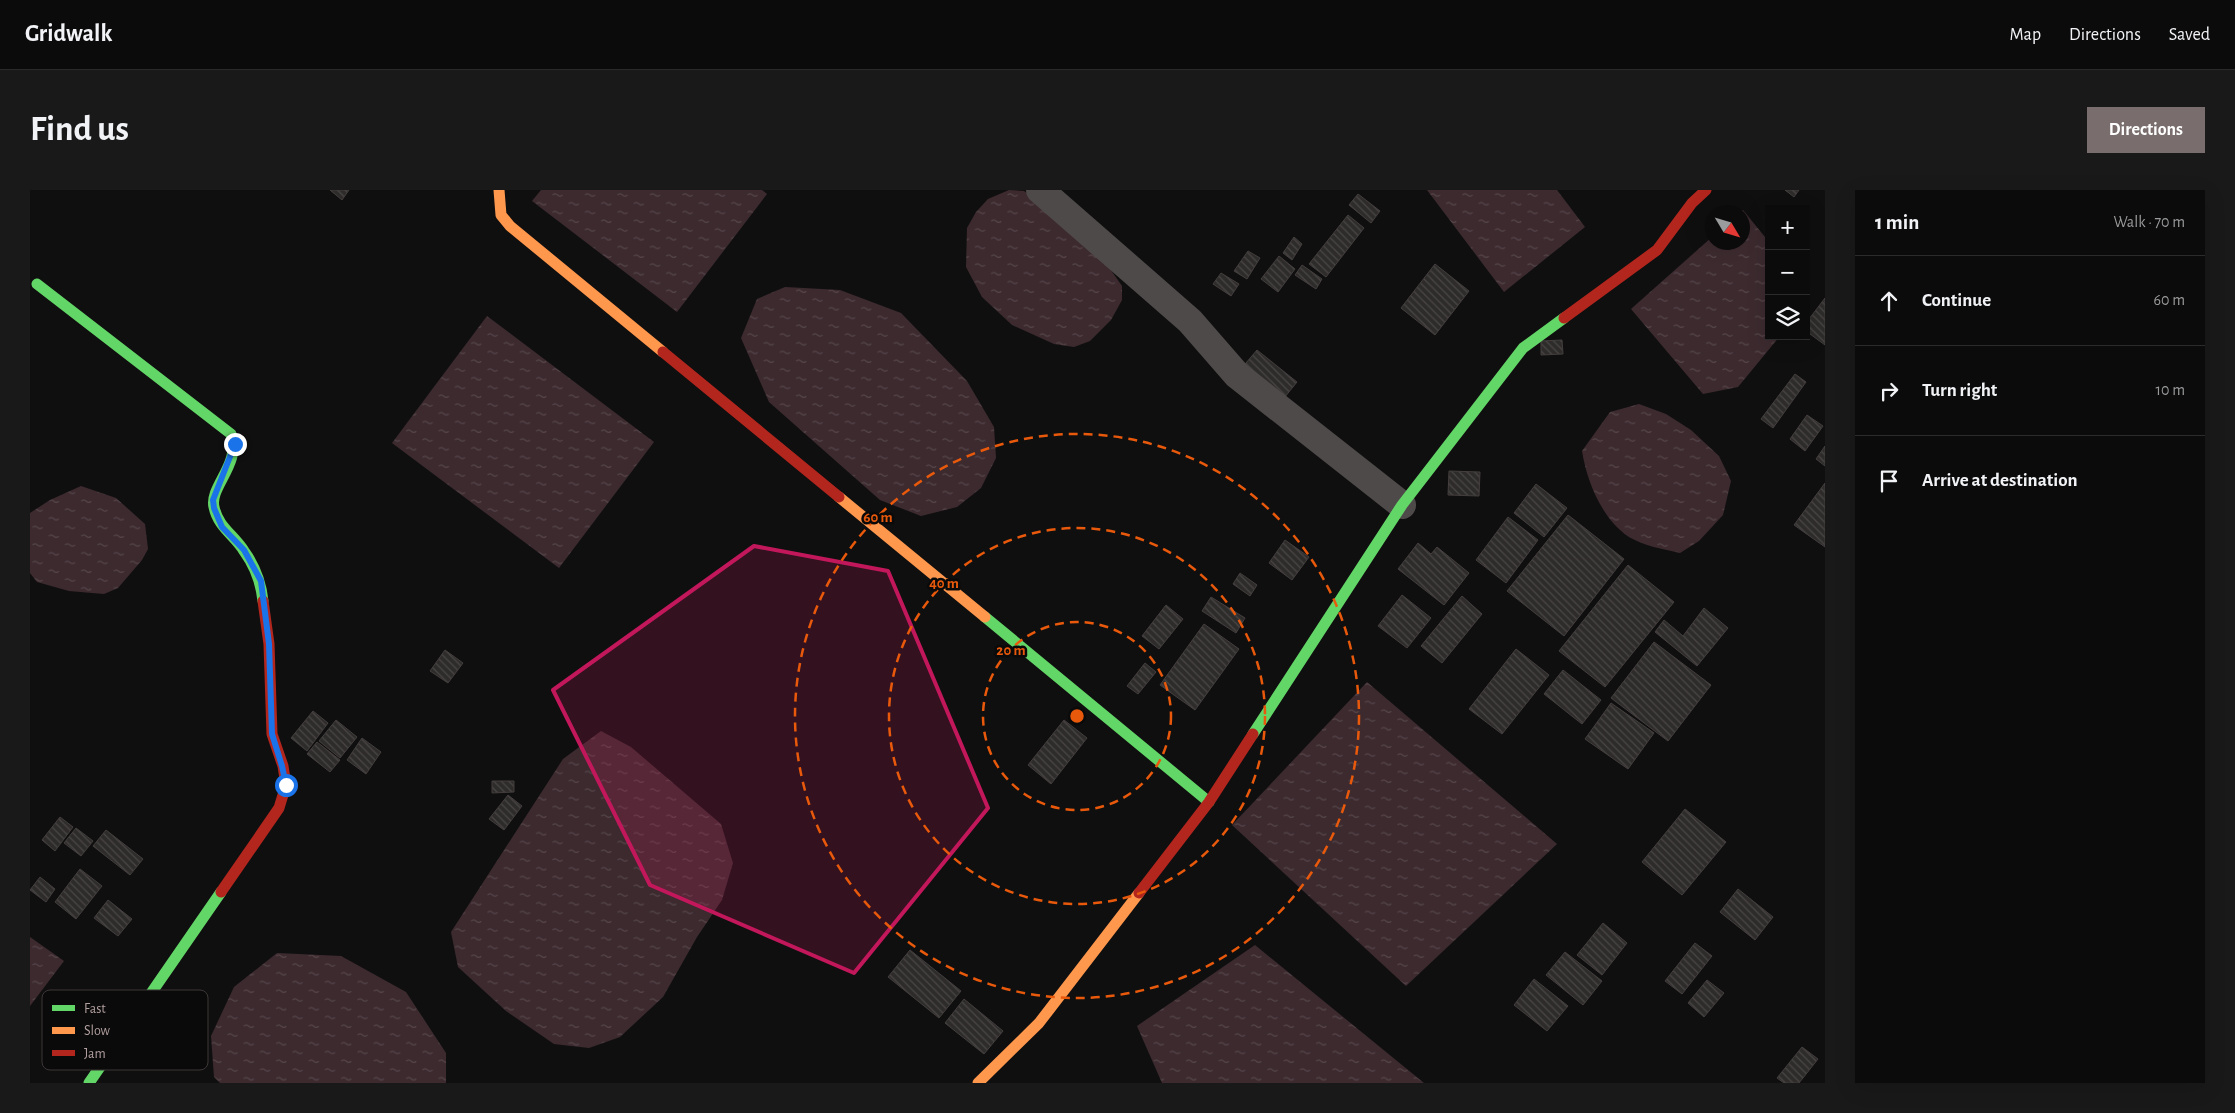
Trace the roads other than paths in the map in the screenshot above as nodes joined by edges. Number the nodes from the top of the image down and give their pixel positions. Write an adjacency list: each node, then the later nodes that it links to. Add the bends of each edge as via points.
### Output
1 (499, 190): 6 (street, via 501,215 510,226)
2 (1040, 190): 5 (street, via 1190,321 1237,375)
3 (1706, 190): 5 (street, via 1692,203 1657,250 1524,348)
4 (37, 284): 7 (street, via 232,434 233,453 213,500 214,508 222,527 244,550 261,581 269,644 272,734 286,785 279,808)
5 (1402, 505): 6 (street)
6 (1209, 802): 10 (street, via 1039,1023)
7 (153, 990)
8 (98, 1070): 9 (street)
9 (89, 1083)
10 (978, 1083)

